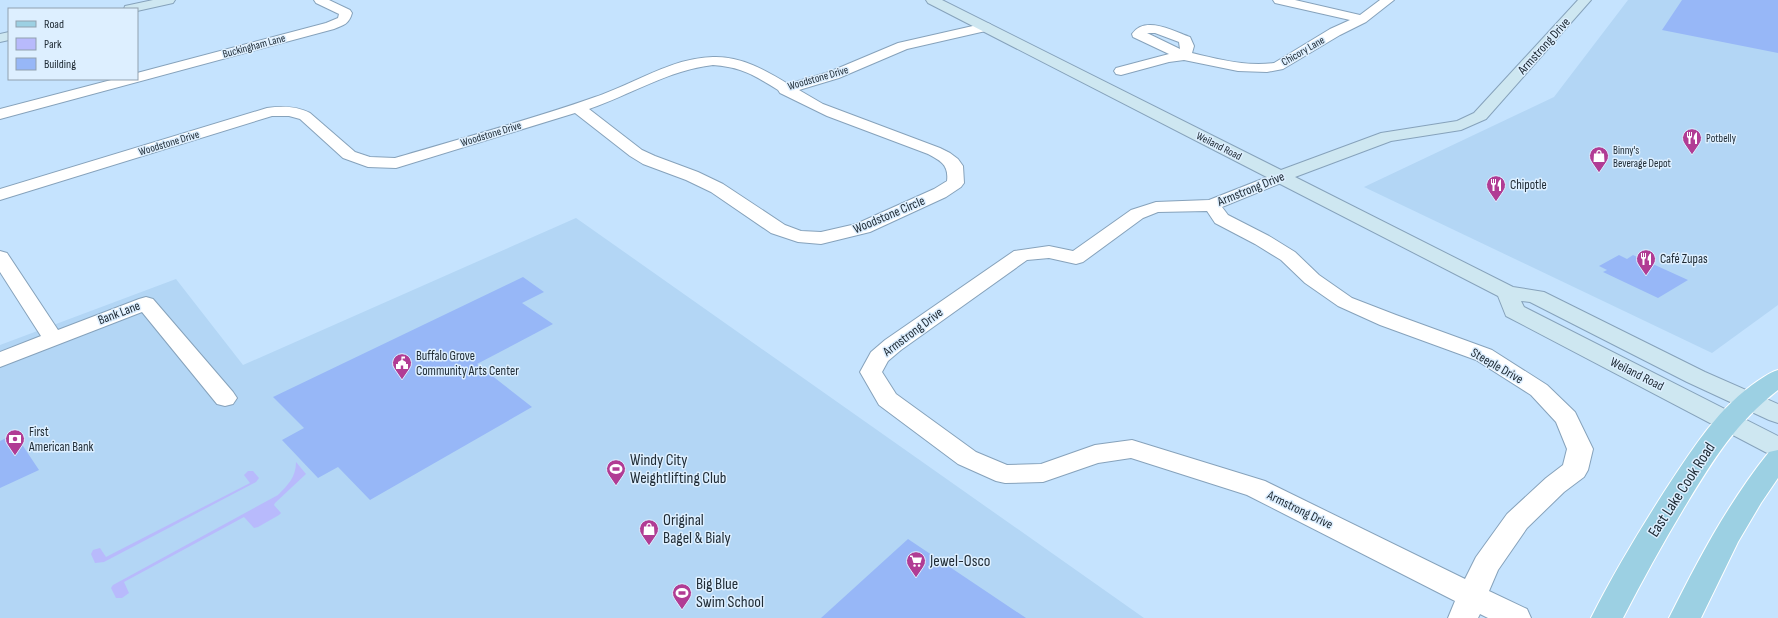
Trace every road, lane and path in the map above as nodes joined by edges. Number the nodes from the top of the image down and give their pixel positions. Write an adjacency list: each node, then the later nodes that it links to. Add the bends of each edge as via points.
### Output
1 (169, 0): 7 (main road)
2 (932, 0): 9 (main road, Weiland Road)
3 (1279, 0): 8 (street)
4 (1388, 0): 8 (street, Chicory Lane)
5 (1585, 0): 16 (main road, Armstrong Drive, via 1480,116 1461,125 1387,137)
6 (324, 2): 11 (street, Buckingham Lane, via 346,12 344,20 330,26)
7 (134, 8)
8 (1362, 19): 10 (street, Chicory Lane, via 1278,66 1238,66 1184,56)
9 (986, 27): 13 (street, Woodstone Drive, via 903,46 834,75); 16 (main road, Weiland Road)
10 (1121, 71)
11 (138, 77)
12 (126, 80): 15 (street)
13 (785, 90): 14 (street, Woodstone Drive, via 744,66 730,62 702,61 674,69); 14 (street, Woodstone Circle, via 818,107 946,157 955,165 955,183 940,193 863,228 821,238 798,236 778,229 717,188 636,153)
14 (578, 108): 17 (street, Woodstone Drive, via 396,163 368,162 349,156 299,112 276,111)
15 (0, 114)
16 (1280, 177): 18 (street, Armstrong Drive); 20 (main road, Weiland Road)
17 (0, 195)
18 (1212, 206): 30 (street, Steeple Drive, via 1221,219 1288,256 1312,279 1345,302 1484,355 1539,390 1566,418 1580,450 1575,470 1555,484 1518,521 1486,565); 30 (street, Armstrong Drive, via 1150,209 1138,214 1076,258 1061,252 1043,251 1021,255 893,345 879,357 871,372 887,399 968,458 1005,474 1043,473 1095,454 1132,449 1256,488)
19 (0, 257): 21 (street)
20 (1507, 292): 25 (main road, Weiland Road, via 1536,297 1696,377); 27 (main road, Weiland Road, via 1514,310)
21 (53, 338): 22 (street, Bank Lane); 24 (street, Bank Lane, via 146,303)
22 (0, 360)
23 (1778, 378): 25 (main road, East Lake Cook Road)
24 (225, 398)
25 (1749, 400): 26 (main road, Weiland Road); 27 (main road, East Lake Cook Road)
26 (1778, 414)
27 (1729, 420): 28 (main road, Weiland Road); 32 (main road, East Lake Cook Road, via 1705,451 1644,548)
28 (1778, 446)
29 (1778, 459): 33 (main road, via 1759,482 1705,577)
30 (1468, 607): 31 (street, Armstrong Drive)
31 (1516, 618)
32 (1607, 618)
33 (1685, 618)

